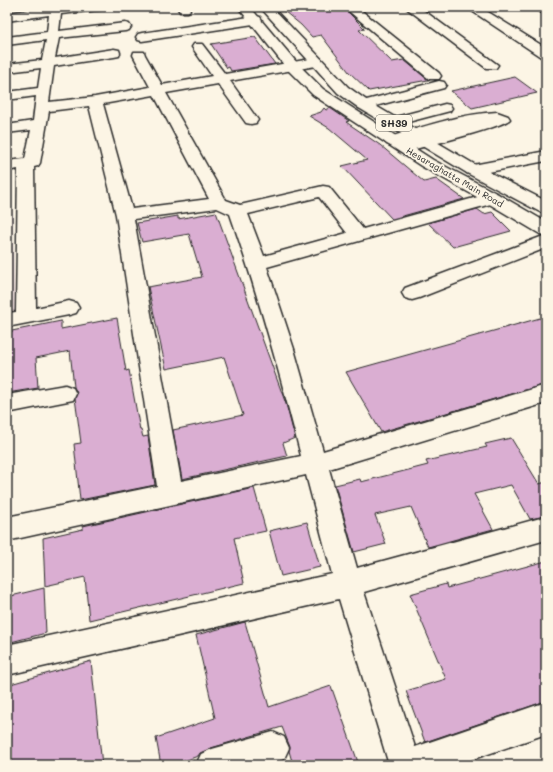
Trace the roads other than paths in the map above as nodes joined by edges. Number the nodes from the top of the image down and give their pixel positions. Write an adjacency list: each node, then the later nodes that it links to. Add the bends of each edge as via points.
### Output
1 (99, 7): 8 (street)
2 (244, 7): 11 (street, Hesaraghatta Main Road)
3 (266, 7): 22 (street, Hesaraghatta Main Road / SH39)
4 (350, 7): 32 (street, via 437,81)
5 (411, 7): 24 (street)
6 (472, 7): 17 (street)
7 (541, 7): 9 (street)
8 (55, 9): 10 (street); 13 (street)
9 (546, 10)
10 (7, 17)
11 (256, 20): 14 (street); 25 (street, Hesaraghatta Main Road)
12 (125, 27): 13 (street)
13 (53, 35): 16 (street); 23 (street)
14 (142, 37)
15 (546, 37): 17 (street)
16 (7, 41)
17 (524, 41): 20 (street)
18 (198, 47): 27 (street)
19 (114, 53): 23 (street)
20 (546, 54)
21 (139, 55): 28 (street)
22 (316, 62): 25 (street); 32 (street, Hesaraghatta Main Road / SH39, via 343,90)
23 (48, 63): 26 (street); 29 (street)
24 (491, 64)
25 (293, 67): 27 (street); 40 (street, Hesaraghatta Main Road, via 318,92)
26 (7, 68)
27 (222, 80): 28 (street); 35 (street)
28 (158, 90): 31 (street); 46 (street)
29 (44, 91): 30 (street); 33 (street)
30 (7, 96)
31 (95, 101): 33 (street); 49 (street)
32 (364, 105): 36 (street, Hesaraghatta Main Road / SH39)
33 (42, 107): 37 (street)
34 (445, 108): 36 (street)
35 (251, 120)
36 (393, 122): 39 (street, Hesaraghatta Main Road / SH39)
37 (40, 124): 38 (street); 42 (street, via 32,163)
38 (7, 129)
39 (419, 138): 40 (street); 44 (street, Hesaraghatta Main Road / SH39)
40 (398, 144): 45 (street, Hesaraghatta Main Road, via 427,163)
41 (546, 156): 44 (street)
42 (26, 164): 43 (street); 56 (street)
43 (7, 166)
44 (474, 170): 47 (street, Hesaraghatta Main Road / SH39)
45 (492, 198): 50 (street, Hesaraghatta Main Road); 51 (street)
46 (219, 203): 48 (street); 49 (street)
47 (545, 206)
48 (238, 210): 51 (street, via 323,191); 53 (street)
49 (125, 215): 61 (street)
50 (546, 230)
51 (359, 236): 53 (street)
52 (546, 241): 54 (street)
53 (258, 264): 60 (street)
54 (412, 293)
55 (69, 308): 56 (street)
56 (16, 318)
57 (65, 394): 59 (street)
58 (546, 394): 60 (street)
59 (7, 404)
60 (316, 464): 61 (street); 64 (street)
61 (171, 494): 62 (street)
62 (7, 529)
63 (544, 529): 64 (street)
64 (348, 584): 65 (street); 69 (street)
65 (7, 660)
66 (546, 718): 70 (street)
67 (273, 748): 68 (street)
68 (212, 765)
69 (405, 765)
70 (410, 765)

